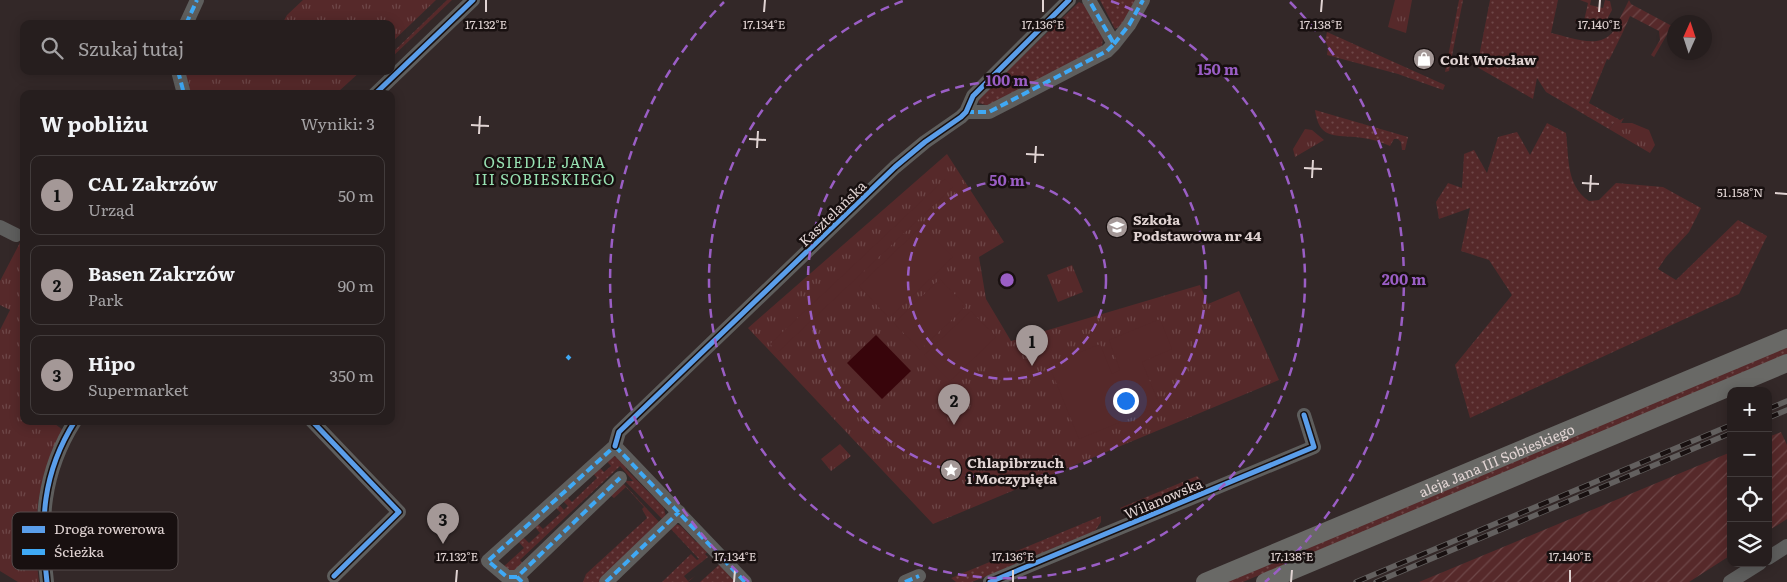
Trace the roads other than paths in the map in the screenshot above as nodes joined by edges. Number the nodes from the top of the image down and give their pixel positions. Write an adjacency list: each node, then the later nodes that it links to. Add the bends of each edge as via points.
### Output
1 (197, 0): 6 (street)
2 (473, 0): 10 (street)
3 (1069, 0): 11 (street, Kasztelańska, via 973,96)
4 (1089, 0): 7 (street)
5 (1143, 0): 7 (street)
6 (188, 20)
7 (1114, 44): 11 (street, via 1107,51 989,112)
8 (179, 75): 9 (street)
9 (183, 90)
10 (380, 90)
11 (966, 112): 19 (street, Kasztelańska, via 895,167 624,426)
12 (0, 227): 13 (street)
13 (16, 236)
14 (1787, 338): 33 (main road, aleja Jana III Sobieskiego)
15 (1787, 363): 34 (main road, aleja Jana III Sobieskiego)
16 (1304, 415): 32 (street, Wilanowska, via 1314,447)
17 (73, 425): 21 (street, via 56,455)
18 (316, 425): 26 (street, via 399,512)
19 (615, 446): 22 (street); 28 (street, via 488,562 507,577)
20 (620, 478): 28 (street)
21 (44, 512)
22 (679, 512): 29 (street); 30 (street)
23 (1787, 546): 24 (street)
24 (1772, 555)
25 (1754, 567): 35 (street)
26 (334, 576)
27 (919, 576): 31 (street)
28 (520, 580)
29 (606, 582)
30 (745, 582)
31 (905, 582)
32 (990, 582)
33 (1205, 582)
34 (1265, 582)
35 (1730, 582)

